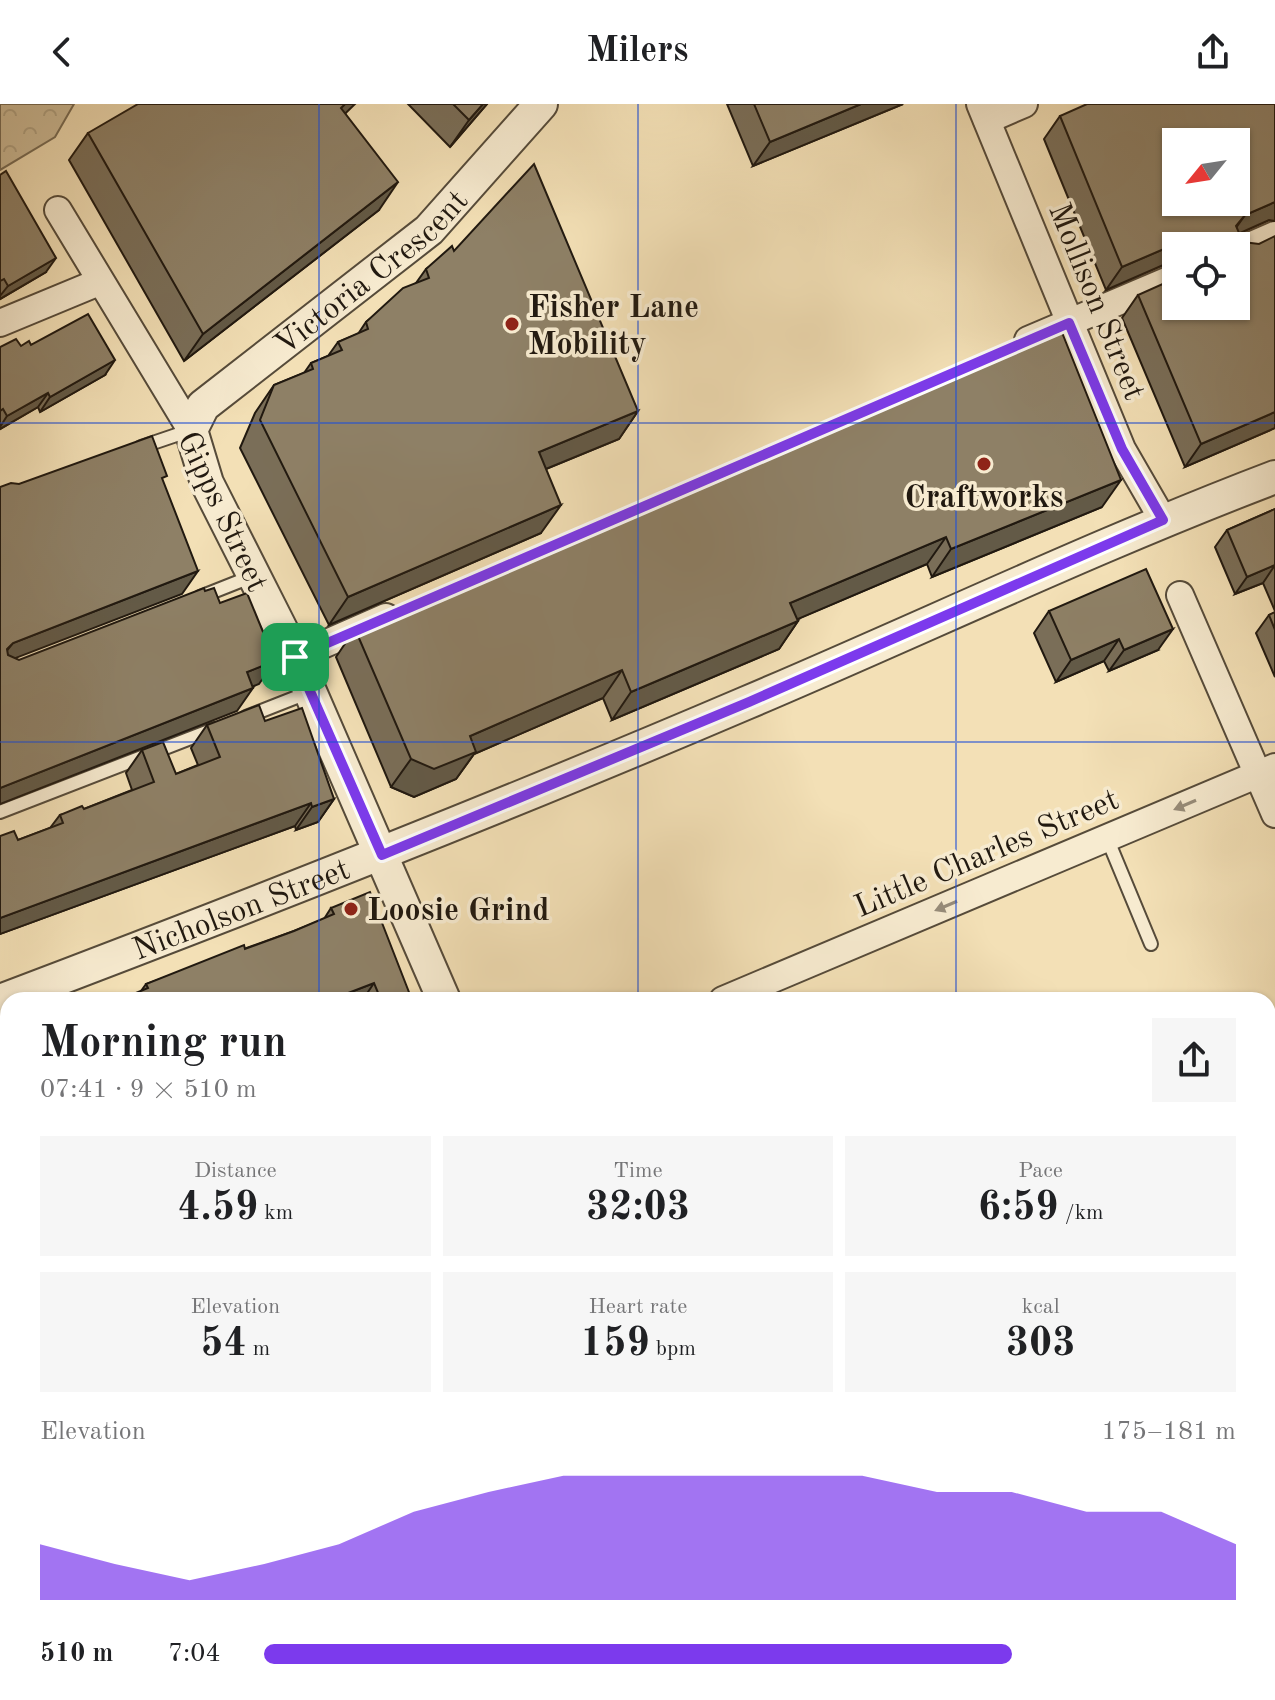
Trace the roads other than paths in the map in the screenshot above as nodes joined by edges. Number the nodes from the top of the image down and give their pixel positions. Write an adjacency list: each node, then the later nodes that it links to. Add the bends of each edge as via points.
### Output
1 (541, 104): 12 (street, Victoria Crescent, via 429,230 203,406)
2 (1024, 104): 3 (street)
3 (983, 112): 10 (street, Mollison Street)
4 (58, 210): 7 (street, Gipps Street)
5 (1275, 235): 6 (street)
6 (1250, 246)
7 (99, 282): 9 (street); 12 (street, Gipps Street)
8 (1162, 283): 10 (street)
9 (0, 323)
10 (1069, 323): 11 (street); 15 (street, Mollison Street, via 1122,449)
11 (1011, 348)
12 (191, 430): 13 (lane); 16 (street, Gipps Street, via 207,483)
13 (123, 453)
14 (1275, 477): 15 (street, Nicholson Street)
15 (1163, 520): 28 (street, Nicholson Street, via 749,702)
16 (253, 576): 18 (lane); 20 (street, Gipps Street)
17 (1180, 595): 24 (street)
18 (194, 600)
19 (417, 604): 20 (street)
20 (295, 657): 21 (street, Gipps Street)
21 (310, 691): 22 (lane); 28 (street, Gipps Street)
22 (236, 720)
23 (222, 726): 25 (lane)
24 (1266, 771): 26 (street); 27 (street, Little Charles Street, one-way to 27)
25 (0, 812)
26 (1275, 814)
27 (1107, 838): 29 (lane); 32 (street, Little Charles Street, one-way to 32)
28 (382, 855): 30 (street, Nicholson Street); 31 (street, Gipps Street)
29 (1151, 944)
30 (24, 992)
31 (441, 992)
32 (742, 992)

